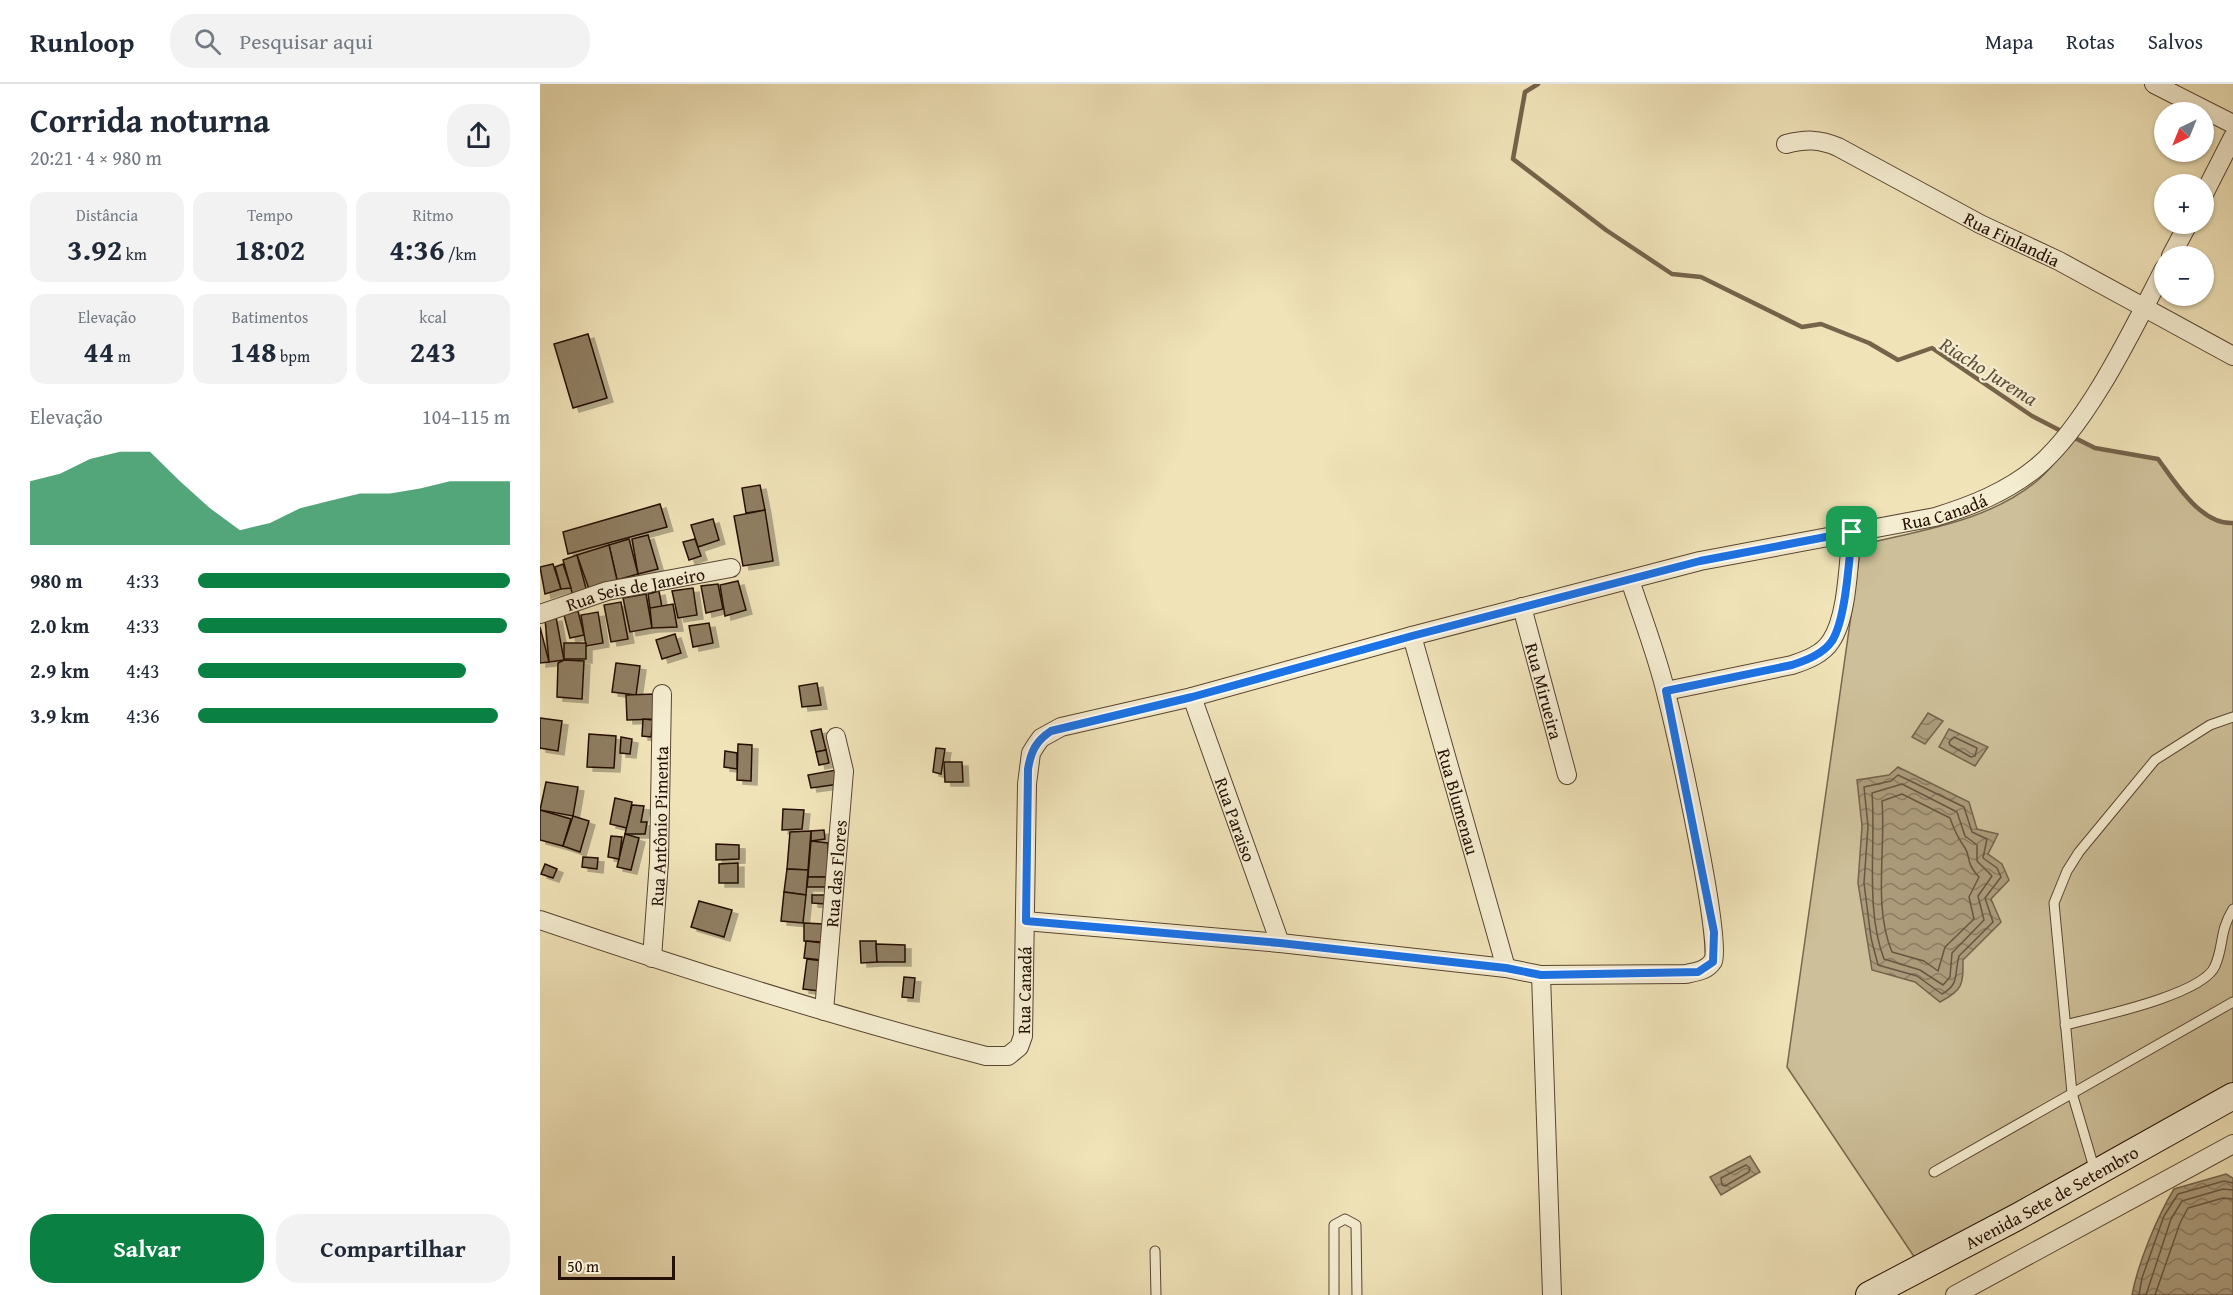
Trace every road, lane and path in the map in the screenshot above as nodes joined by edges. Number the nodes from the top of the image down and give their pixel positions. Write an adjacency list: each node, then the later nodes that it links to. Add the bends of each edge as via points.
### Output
1 (2154, 84): 2 (street)
2 (2233, 124)
3 (2233, 137): 5 (street)
4 (1786, 144): 7 (street, Rua Finlandia, via 1821,140 1838,147)
5 (2214, 174)
6 (2154, 288): 7 (street, Rua Canadá)
7 (2144, 307): 8 (street, Rua Finlandia); 9 (street, Rua Canadá, via 2069,432 2036,467 1973,505 1935,517)
8 (2233, 356)
9 (1852, 532): 11 (street, Rua Canadá, via 1752,550); 15 (street, via 1840,623 1822,651 1792,665)
10 (730, 568): 13 (street, Rua Seis de Janeiro, via 607,591)
11 (1630, 580): 12 (street, Rua Canadá); 15 (street)
12 (1522, 606): 14 (street, Rua Canadá); 20 (street, Rua Mirueira)
13 (540, 614)
14 (1412, 636): 17 (street, Rua Canadá); 26 (street, Rua Blumenau)
15 (1666, 691): 27 (street, via 1714,932 1713,962 1698,972 1685,974)
16 (662, 694): 25 (street, Rua Antônio Pimenta, via 659,862)
17 (1192, 697): 23 (street, Rua Canadá, via 1061,727 1041,738 1031,753 1028,769); 24 (street, Rua Paraiso)
18 (2233, 717): 30 (lane, via 2210,725 2155,760 2067,871 2054,903)
19 (836, 737): 29 (street, Rua das Flores, via 844,771)
20 (1567, 775)
21 (2233, 909): 30 (lane, via 2224,924 2215,968 2198,982 2162,999)
22 (540, 920): 25 (street, Rua Canadá)
23 (1026, 921): 24 (street); 29 (street, Rua Canadá, via 1023,1036 1008,1056 986,1056)
24 (1280, 943): 26 (street)
25 (652, 958): 29 (street, Rua Canadá)
26 (1506, 968): 27 (street)
27 (1541, 975): 41 (street)
28 (2233, 1002): 31 (lane)
29 (824, 1011)
30 (2066, 1025): 31 (lane)
31 (2072, 1093): 34 (lane); 35 (lane)
32 (2233, 1096): 35 (main road, Avenida Sete de Setembro)
33 (2233, 1144): 37 (street)
34 (1934, 1172)
35 (2096, 1173): 42 (main road, Avenida Sete de Setembro)
36 (1155, 1251): 38 (lane)
37 (1967, 1292)
38 (1156, 1295)
39 (1334, 1295): 40 (lane, via 1334,1225 1345,1219 1356,1225)
40 (1357, 1295)
41 (1552, 1295)
42 (1869, 1295)

